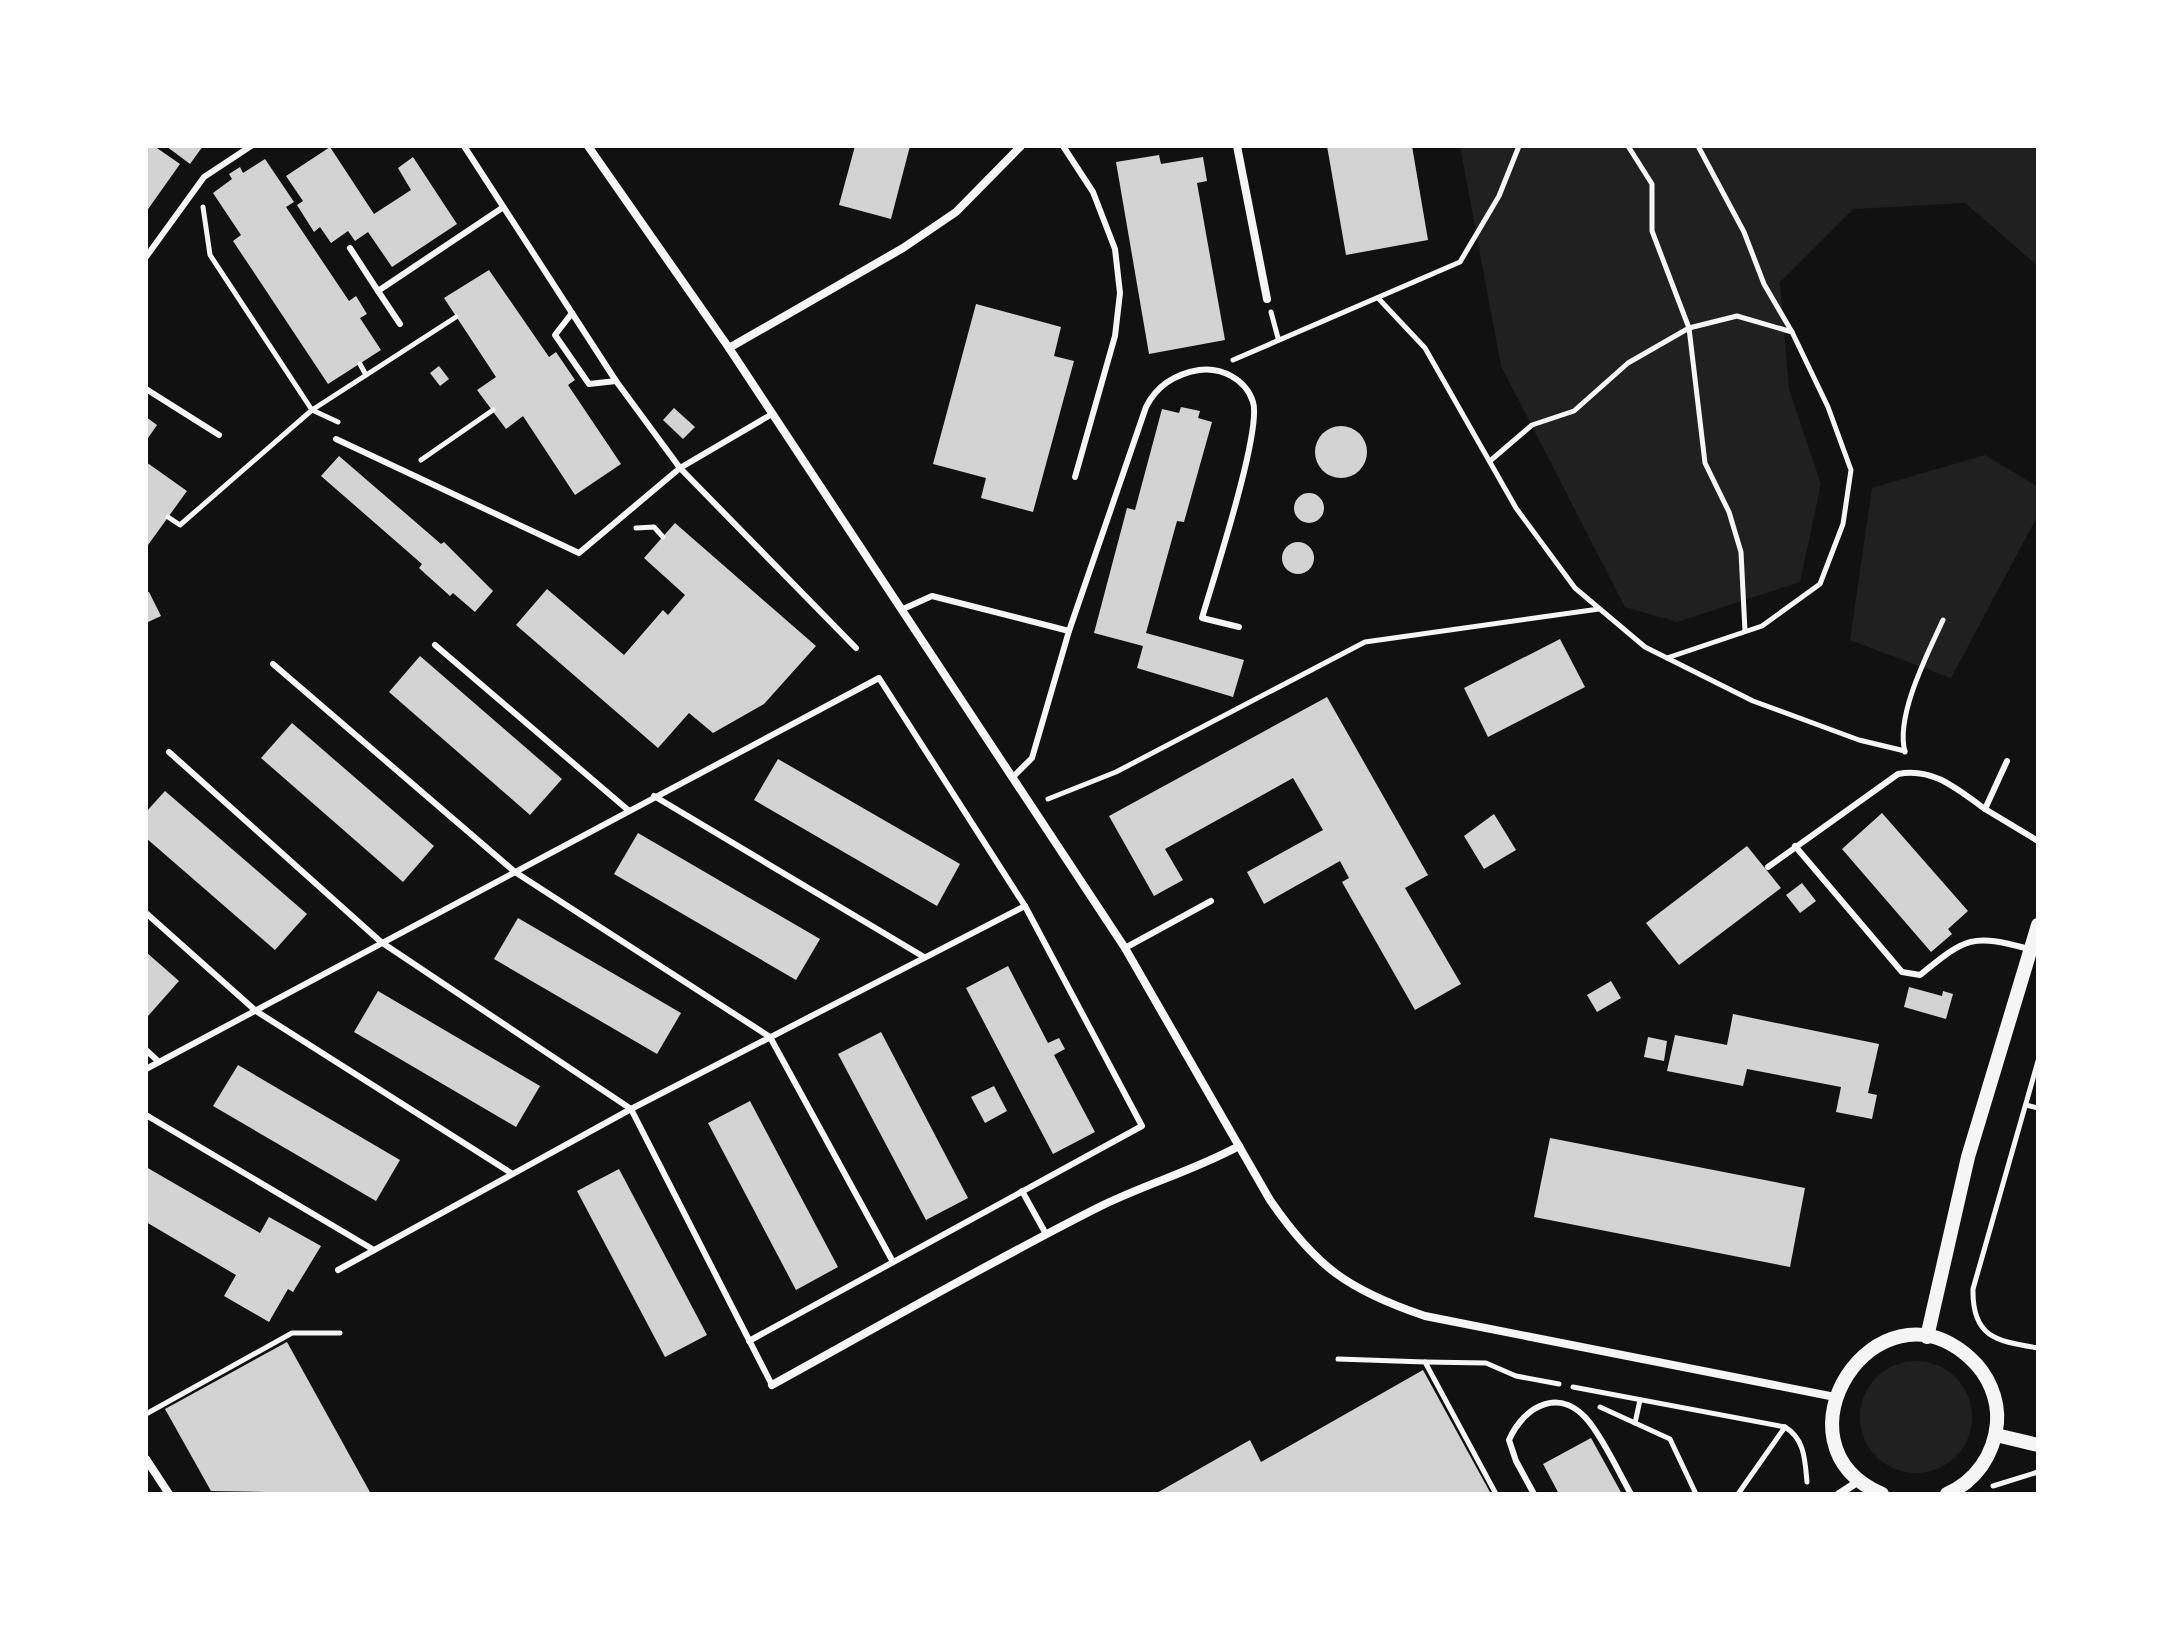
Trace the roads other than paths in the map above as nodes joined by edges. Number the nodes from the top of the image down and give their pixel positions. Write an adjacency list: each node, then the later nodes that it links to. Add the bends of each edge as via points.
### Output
1 (251, 146): 9 (lane, via 204,177)
2 (464, 146): 7 (lane)
3 (588, 146): 14 (street)
4 (1021, 146): 14 (street, via 956,212)
5 (1063, 146): 21 (lane, via 1093,192 1115,249 1120,293 1115,336)
6 (1237, 146): 11 (street)
7 (502, 208): 10 (lane); 12 (lane)
8 (350, 248): 10 (lane)
9 (146, 257)
10 (378, 291): 13 (lane)
11 (1267, 299)
12 (572, 313): 15 (lane); 15 (lane, via 555,335 589,384)
13 (400, 324)
14 (729, 348): 17 (street)
15 (616, 381): 20 (lane)
16 (146, 389): 18 (lane)
17 (772, 414): 20 (lane); 22 (street)
18 (219, 435)
19 (336, 439): 20 (lane, via 579,553)
20 (680, 468): 26 (lane)
21 (1075, 477)
22 (903, 609): 24 (lane, via 932,596); 30 (street)
23 (1239, 627): 24 (lane, via 1202,618 1255,418 1244,386 1214,369 1180,375 1152,395)
24 (1069, 631): 30 (lane, via 1032,758)
25 (435, 645): 33 (lane)
26 (856, 648)
27 (273, 664): 37 (lane)
28 (169, 752): 42 (lane)
29 (2007, 761): 32 (lane)
30 (1014, 776): 43 (street)
31 (654, 796): 33 (lane); 39 (lane, via 879,678); 45 (lane)
32 (1985, 809): 34 (lane); 35 (lane, via 1941,779 1914,771 1882,782)
33 (628, 810): 37 (lane)
34 (2038, 841)
35 (1795, 846): 36 (lane); 44 (lane, via 1902,972 1920,975 1959,943 1991,939)
36 (1768, 867)
37 (515, 872): 42 (lane); 47 (lane)
38 (1211, 901): 43 (lane)
39 (1025, 906): 45 (lane); 55 (lane, via 1142,1126)
40 (146, 913): 46 (lane)
41 (2038, 925): 44 (street)
42 (381, 942): 46 (lane); 51 (lane)
43 (1125, 948): 53 (street)
44 (2029, 949): 60 (street, via 1968,1157)
45 (924, 957): 47 (lane)
46 (256, 1011): 49 (lane); 54 (lane)
47 (770, 1037): 51 (lane); 58 (lane)
48 (146, 1050): 49 (lane)
49 (159, 1062): 50 (lane)
50 (146, 1069)
51 (631, 1109): 54 (lane); 61 (lane)
52 (146, 1115): 57 (lane)
53 (1239, 1146): 56 (street); 63 (street, via 1297,1239 1329,1271 1374,1299 1471,1326)
54 (511, 1173): 57 (lane)
55 (1022, 1191): 56 (lane); 58 (lane)
56 (1046, 1234): 62 (street)
57 (374, 1250): 59 (lane)
58 (893, 1262): 61 (lane)
59 (338, 1270)
60 (1927, 1337): 63 (street, via 1893,1339 1862,1354); 64 (street, via 1962,1351 1982,1371 1994,1397)
61 (749, 1341): 62 (lane)
62 (772, 1385)
63 (1835, 1397): 67 (street, via 1839,1453)
64 (1996, 1435): 65 (street); 73 (street, via 1980,1469)
65 (2038, 1445)
66 (146, 1459): 68 (street)
67 (1859, 1481): 71 (street); 72 (street)
68 (169, 1494)
69 (1534, 1494): 70 (lane, via 1509,1440 1517,1421 1530,1409 1551,1402 1574,1409 1590,1422)
70 (1631, 1494)
71 (1839, 1494)
72 (1882, 1494)
73 (1947, 1494)

